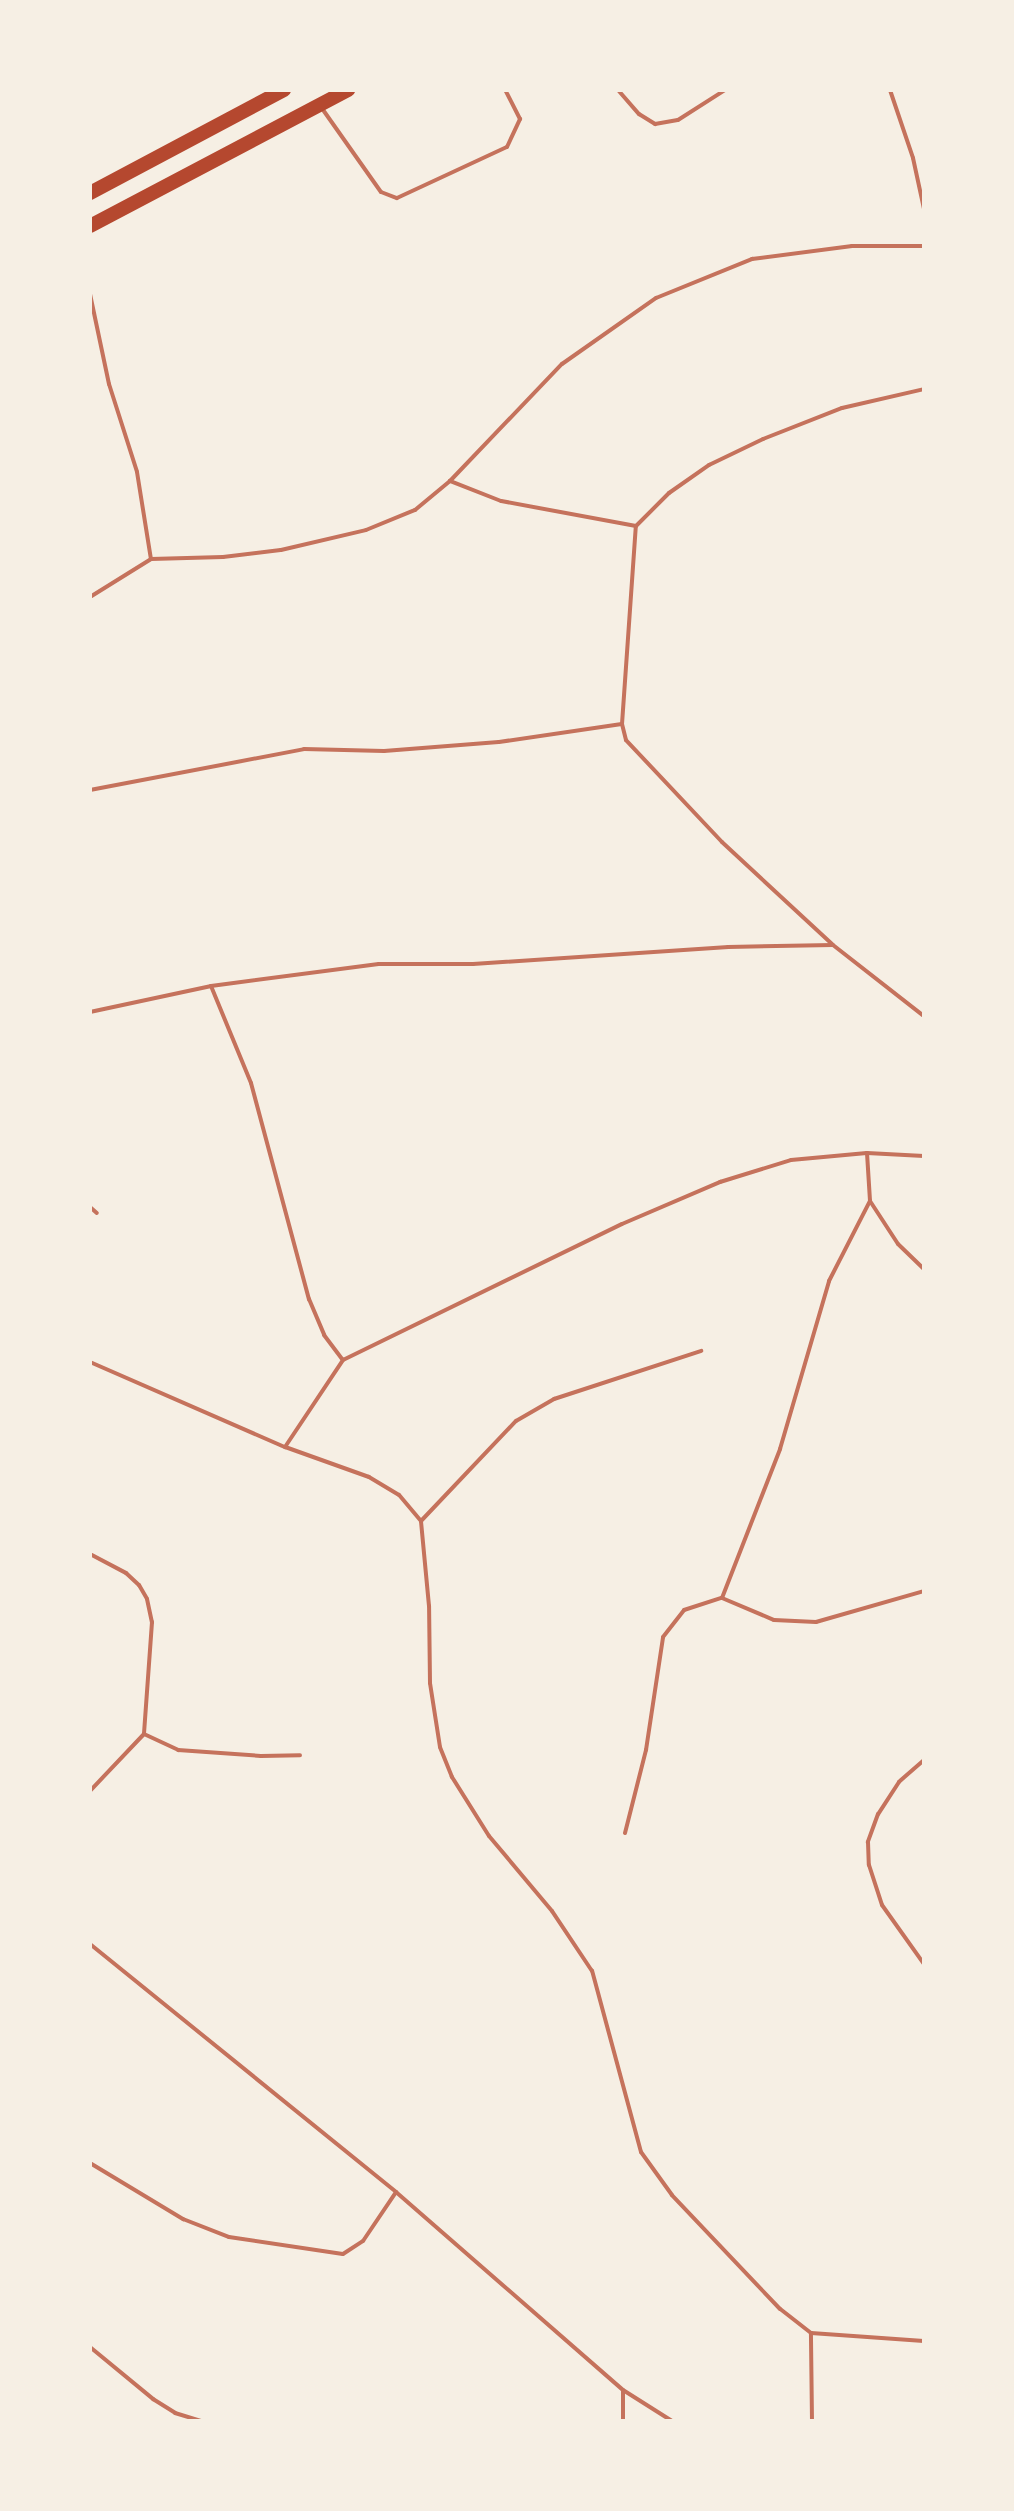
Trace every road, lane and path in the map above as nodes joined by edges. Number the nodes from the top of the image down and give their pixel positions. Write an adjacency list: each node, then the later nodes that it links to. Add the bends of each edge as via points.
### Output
1 (284, 90): 8 (highway)
2 (348, 90): 7 (highway)
3 (505, 90): 7 (lane, via 520,119 507,147 397,198 381,192)
4 (618, 90): 5 (lane, via 655,124 678,120)
5 (725, 90)
6 (890, 90): 9 (lane)
7 (319, 105): 10 (highway)
8 (90, 193)
9 (924, 209)
10 (90, 226)
11 (924, 246): 14 (lane, via 852,246 752,259 656,298 562,364)
12 (90, 294): 16 (lane, via 109,384 137,472)
13 (924, 389): 15 (lane, via 842,408 722,458 669,493)
14 (450, 481): 15 (lane, via 501,501); 16 (lane, via 415,510 366,530 252,554)
15 (636, 526): 18 (lane)
16 (151, 559): 17 (lane)
17 (90, 597)
18 (622, 724): 19 (lane, via 499,742 384,751 304,749); 20 (lane, via 632,749 665,784)
19 (90, 790)
20 (833, 945): 21 (lane, via 379,964); 23 (lane)
21 (211, 986): 22 (lane); 31 (lane, via 251,1083 309,1299 324,1335)
22 (90, 1012)
23 (924, 1016)
24 (867, 1153): 25 (lane); 26 (lane); 31 (lane, via 791,1160 720,1182)
25 (924, 1156)
26 (870, 1201): 29 (lane, via 898,1244); 37 (lane, via 829,1281 780,1449)
27 (90, 1207): 28 (lane)
28 (97, 1213)
29 (924, 1269)
30 (701, 1351): 34 (lane, via 554,1399 516,1421)
31 (343, 1360): 33 (lane)
32 (90, 1362): 33 (lane)
33 (285, 1447): 34 (lane, via 369,1477 399,1495)
34 (421, 1521): 47 (lane, via 430,1683 440,1747 452,1777 473,1813 552,1911 592,1971 641,2152 682,2206 780,2309)
35 (90, 1554): 38 (lane, via 126,1573 147,1599 152,1622)
36 (924, 1591): 37 (lane, via 816,1622 774,1620)
37 (722, 1598): 42 (lane, via 684,1610 663,1637 646,1750)
38 (144, 1734): 39 (lane, via 178,1750); 41 (lane)
39 (300, 1755)
40 (924, 1760): 44 (lane, via 899,1782 868,1842 869,1865 882,1905)
41 (90, 1791)
42 (625, 1833)
43 (90, 1944): 46 (lane)
44 (924, 1964)
45 (90, 2163): 46 (lane, via 183,2219 229,2237 343,2254 363,2241)
46 (396, 2192): 50 (lane)
47 (811, 2333): 48 (lane); 54 (lane)
48 (924, 2341)
49 (90, 2347): 51 (lane, via 153,2399)
50 (623, 2390): 52 (lane); 53 (lane)
51 (201, 2421)
52 (623, 2421)
53 (672, 2421)
54 (812, 2421)

